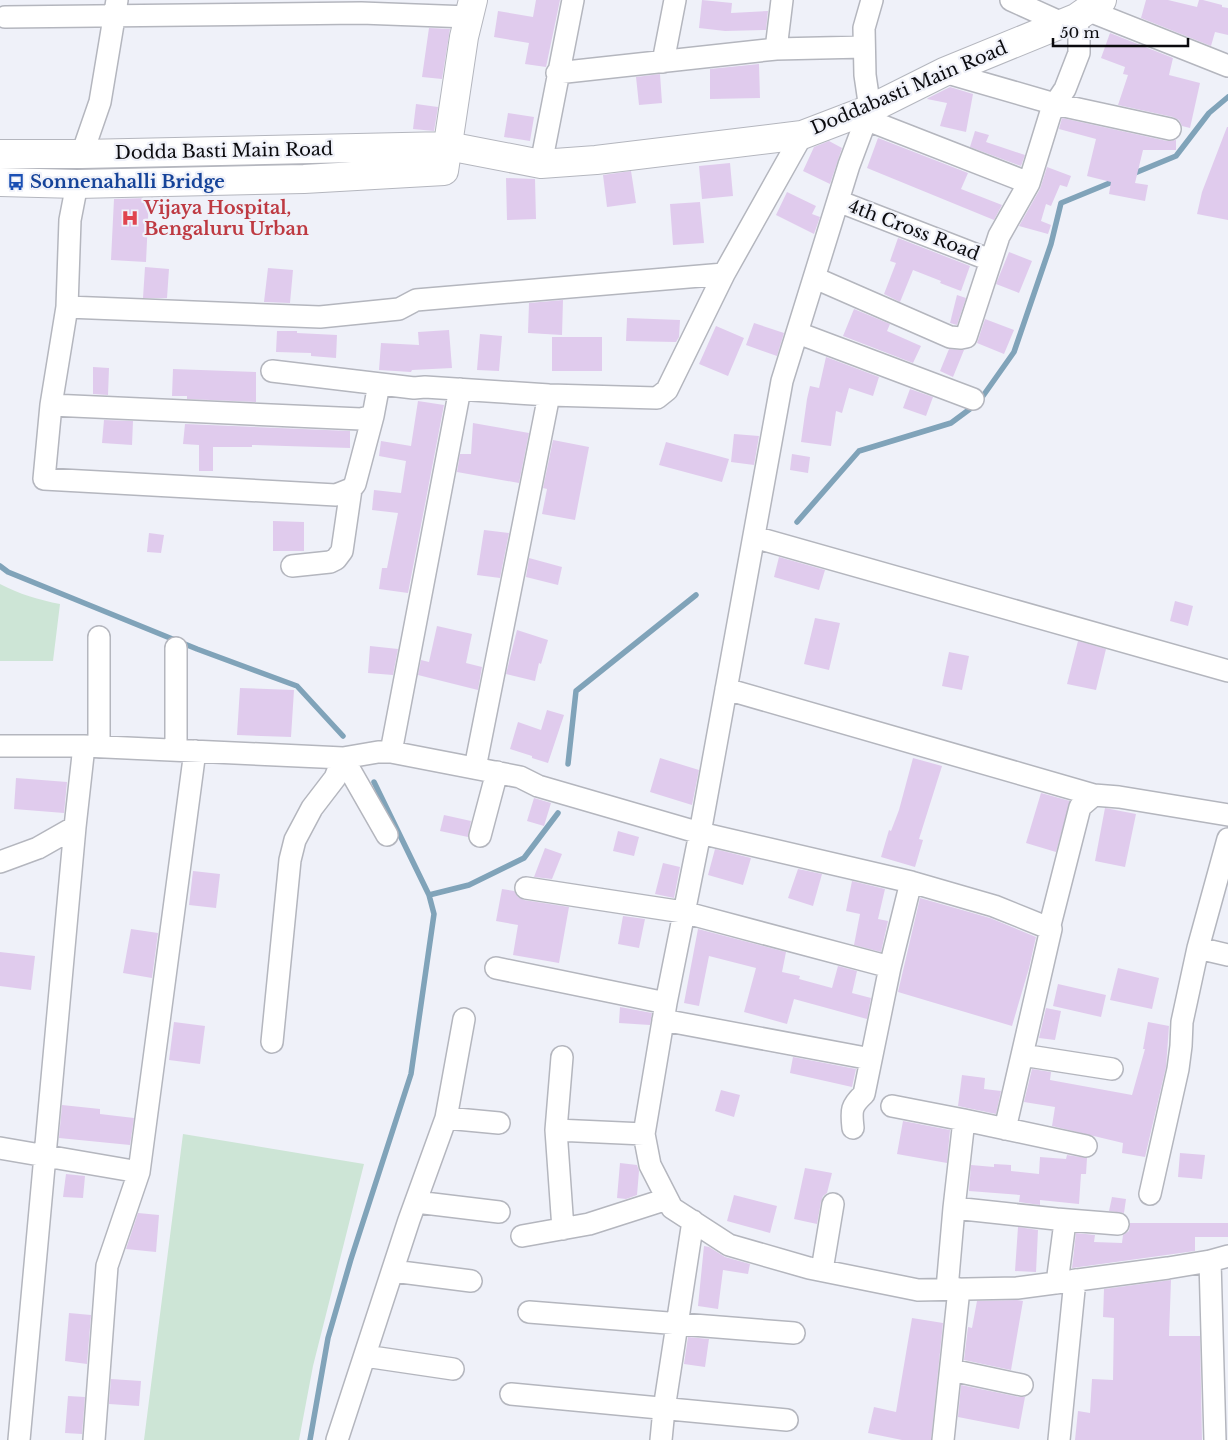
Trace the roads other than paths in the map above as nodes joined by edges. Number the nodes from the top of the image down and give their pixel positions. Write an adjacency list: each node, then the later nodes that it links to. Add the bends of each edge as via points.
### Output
1 (573, 0): 16 (street)
2 (675, 0): 13 (street)
3 (782, 0): 12 (street)
4 (872, 0): 11 (street, via 864,28)
5 (1011, 0): 9 (street)
6 (362, 6): 7 (street); 8 (street)
7 (116, 8): 10 (street); 22 (street, via 100,102)
8 (471, 8): 23 (street)
9 (1082, 13): 14 (street); 15 (street, Doddabasti Main Road); 17 (street, via 1079,53 1065,89)
10 (5, 16)
11 (864, 47): 12 (street); 18 (street)
12 (776, 49): 13 (street)
13 (663, 62): 16 (street)
14 (1228, 66)
15 (944, 72): 17 (street); 18 (street, Doddabasti Main Road)
16 (557, 73): 24 (street)
17 (1055, 104): 19 (street); 26 (street)
18 (868, 114): 20 (street, Doddabasti Main Road); 26 (street); 28 (street)
19 (1170, 129)
20 (802, 135): 24 (street, Doddabasti Main Road); 30 (street)
21 (0, 154): 22 (street, Dodda Basti Main Road)
22 (82, 154): 23 (street, Dodda Basti Main Road)
23 (446, 159): 24 (street, Doddabasti Main Road, via 498,155); 27 (street, Dodda Basti Main Road, via 304,179)
24 (540, 164)
25 (0, 182): 27 (street, Dodda Basti Main Road)
26 (1029, 183): 29 (street, via 998,236)
27 (77, 184): 32 (street, via 70,220)
28 (838, 201): 29 (street, 4th Cross Road); 31 (street)
29 (990, 260): 31 (street, via 966,337 961,338 950,337)
30 (724, 274): 32 (street, via 416,300 399,309 320,317); 37 (street, via 667,390 657,398)
31 (815, 278): 33 (street)
32 (67, 307): 39 (street)
33 (798, 333): 38 (street); 42 (street, via 782,381)
34 (272, 371): 35 (street)
35 (379, 384): 36 (street); 40 (street)
36 (460, 389): 37 (street); 51 (street)
37 (549, 395): 53 (street)
38 (973, 399)
39 (51, 404): 40 (street, via 361,419); 41 (street, via 44,479 336,494)
40 (373, 416): 41 (street)
41 (351, 490): 43 (street, via 342,551 336,560)
42 (754, 537): 46 (street); 47 (street)
43 (292, 566)
44 (99, 637): 49 (street)
45 (176, 648): 50 (street)
46 (1228, 670)
47 (726, 689): 55 (street); 58 (street)
48 (0, 746): 49 (street)
49 (91, 746): 50 (street); 57 (street)
50 (185, 750): 52 (street); 89 (street)
51 (391, 752): 52 (street); 53 (street)
52 (343, 758): 59 (street); 73 (street, via 335,778 312,808 295,840)
53 (475, 768): 54 (street)
54 (497, 772): 58 (street); 60 (street)
55 (1094, 796): 56 (street, via 1119,797); 66 (street, via 1080,807)
56 (1228, 815)
57 (75, 827): 62 (street, via 38,848); 88 (street)
58 (700, 834): 63 (street); 65 (street)
59 (387, 835)
60 (480, 836)
61 (1228, 839): 67 (street)
62 (0, 862)
63 (911, 882): 66 (street, via 994,906); 70 (street)
64 (526, 888): 65 (street)
65 (683, 912): 70 (street); 71 (street)
66 (1051, 929): 74 (street)
67 (1198, 948): 68 (street); 90 (street, via 1182,1022 1178,1069)
68 (1228, 955)
69 (496, 968): 71 (street)
70 (890, 968): 76 (street)
71 (665, 1012): 76 (street); 85 (street)
72 (464, 1019): 79 (street)
73 (272, 1042)
74 (1022, 1054): 77 (street); 83 (street)
75 (562, 1057): 84 (street)
76 (871, 1059): 82 (street, via 864,1094 851,1109)
77 (1112, 1069)
78 (892, 1106): 80 (street)
79 (446, 1118): 81 (street); 92 (street)
80 (964, 1120): 83 (street); 94 (street)
81 (500, 1123)
82 (853, 1128)
83 (1005, 1129): 86 (street)
84 (556, 1130): 85 (street); 99 (street)
85 (644, 1134): 91 (street, via 650,1165)
86 (1086, 1146)
87 (0, 1148): 88 (street)
88 (45, 1156): 89 (street); 117 (street)
89 (139, 1172): 118 (street, via 107,1266)
90 (1150, 1194)
91 (667, 1199): 97 (street, via 672,1208); 99 (street)
92 (416, 1202): 95 (street); 103 (street)
93 (833, 1204): 102 (street)
94 (954, 1208): 96 (street); 106 (street)
95 (499, 1212)
96 (1056, 1219): 98 (street); 105 (street, via 1065,1222)
97 (692, 1221): 102 (street, via 729,1244); 108 (street)
98 (1118, 1224)
99 (563, 1229): 100 (street)
100 (522, 1236)
101 (1219, 1258): 105 (street); 123 (street)
102 (822, 1270): 106 (street, via 918,1290)
103 (393, 1271): 104 (street); 110 (street)
104 (471, 1281)
105 (1066, 1282): 106 (street, via 1017,1288); 122 (street)
106 (953, 1289): 112 (street)
107 (528, 1312): 108 (street)
108 (677, 1325): 109 (street); 115 (street)
109 (794, 1333)
110 (364, 1356): 111 (street); 119 (street)
111 (452, 1369)
112 (951, 1370): 113 (street); 121 (street)
113 (1022, 1384)
114 (512, 1394): 115 (street)
115 (664, 1409): 116 (street); 120 (street)
116 (787, 1420)
117 (16, 1439)
118 (94, 1440)
119 (338, 1440)
120 (661, 1440)
121 (943, 1440)
122 (1059, 1440)
123 (1215, 1440)

